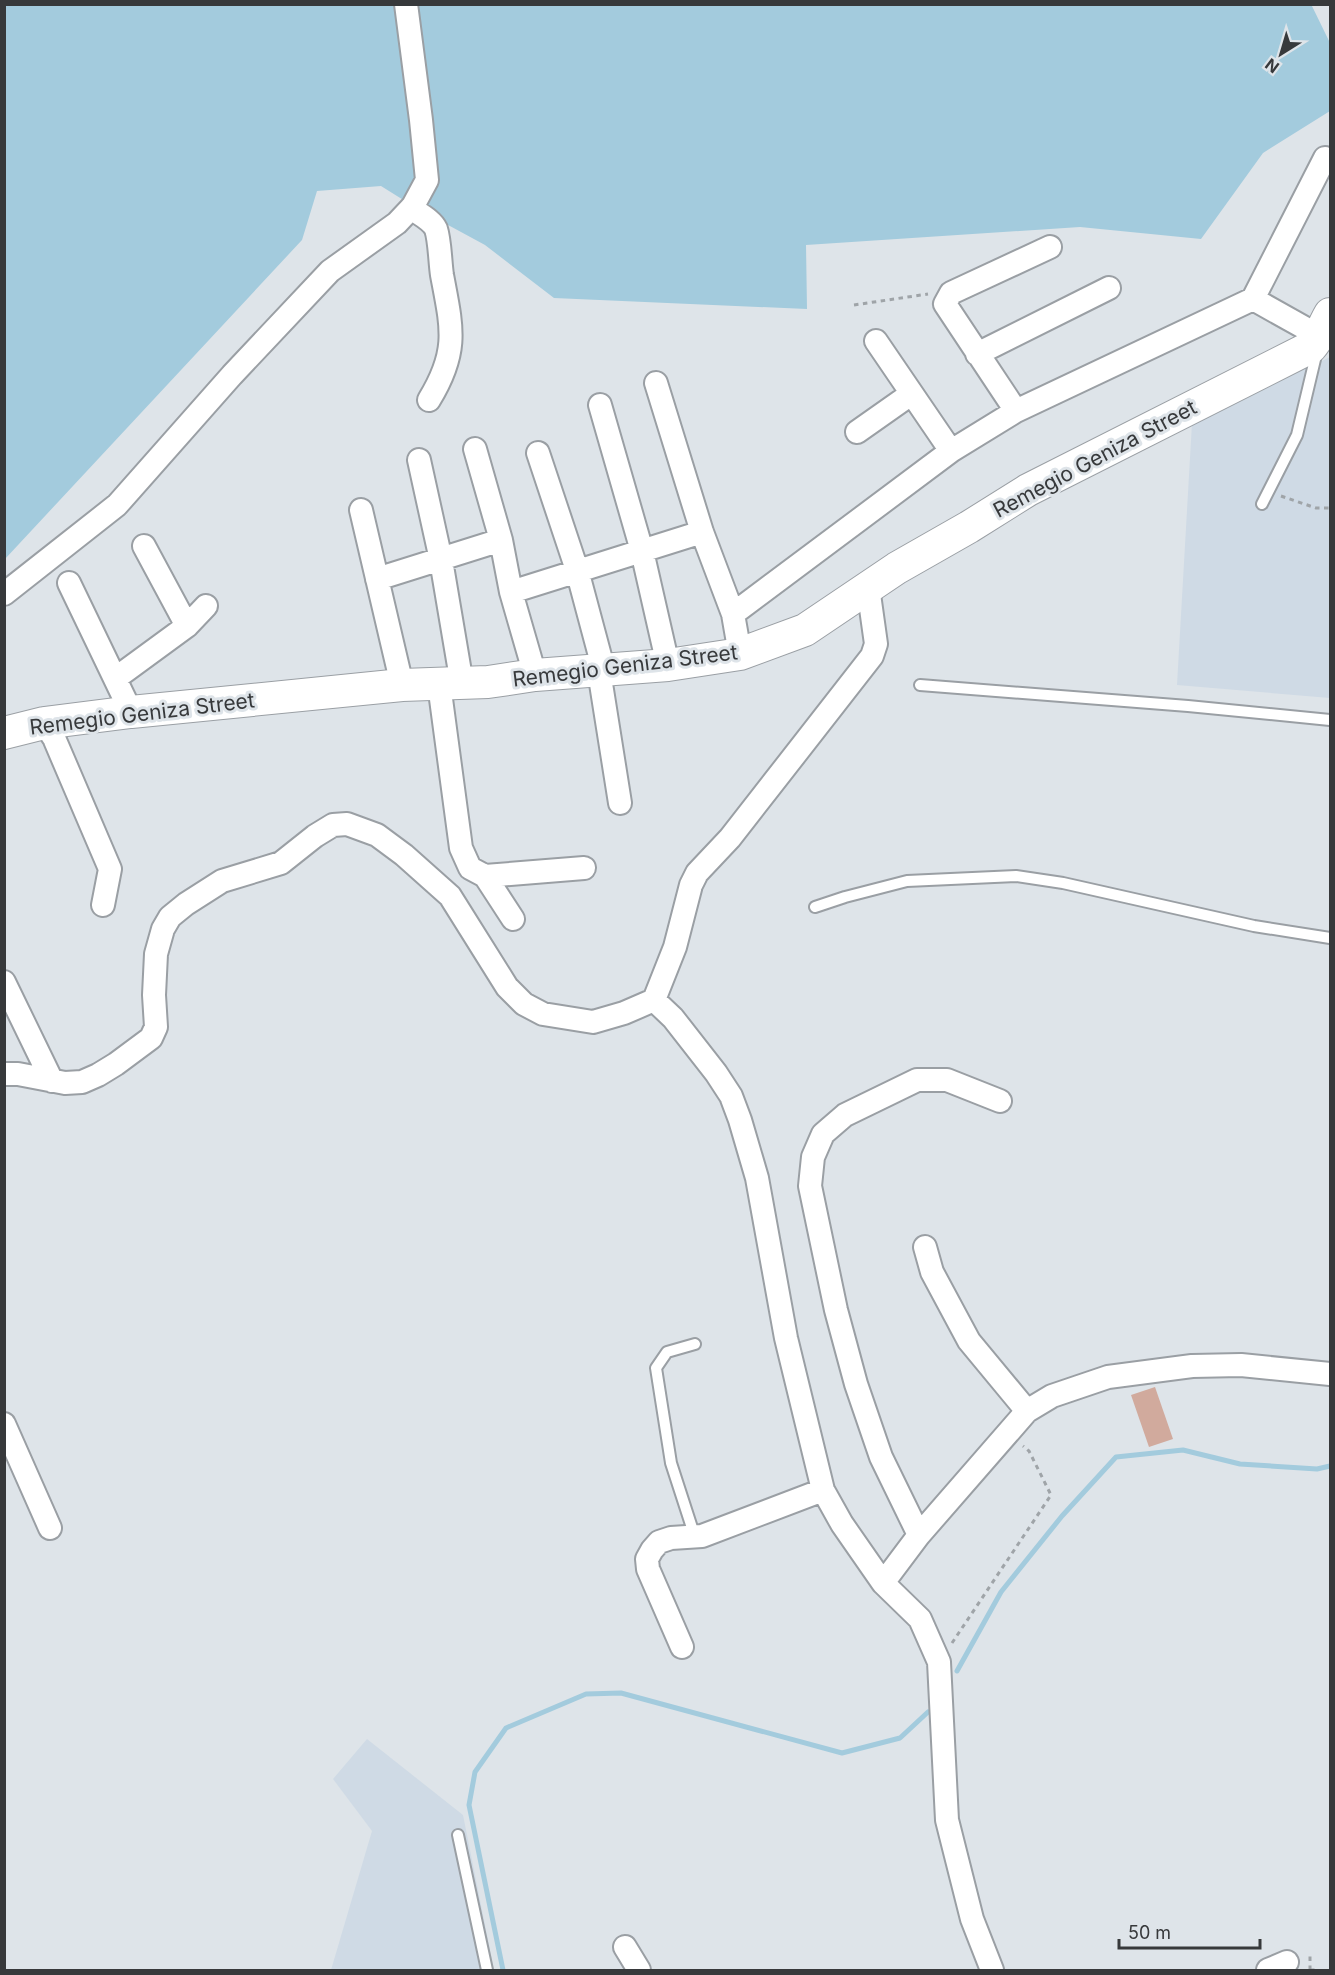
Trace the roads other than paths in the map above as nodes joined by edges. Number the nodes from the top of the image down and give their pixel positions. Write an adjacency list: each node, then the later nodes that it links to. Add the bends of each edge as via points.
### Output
1 (406, 4): 3 (street, via 427,180)
2 (1326, 158): 6 (street)
3 (411, 208): 12 (street, via 435,228 452,339 443,378); 32 (street, via 397,223 330,271 117,505)
4 (1050, 247): 9 (street, via 947,298 945,304)
5 (1109, 288): 9 (street)
6 (1253, 299): 7 (street); 14 (street)
7 (1326, 325): 20 (lane, via 1297,435); 30 (street, Remegio Geniza Street, via 1311,347 1028,490)
8 (876, 341): 11 (street)
9 (977, 354): 14 (street)
10 (656, 383): 22 (street)
11 (911, 394): 15 (street); 17 (street)
12 (429, 400)
13 (600, 405): 25 (street)
14 (1016, 411): 17 (street)
15 (857, 432)
16 (475, 449): 23 (street)
17 (951, 452): 34 (street)
18 (538, 453): 27 (street)
19 (419, 460): 26 (street)
20 (1262, 504)
21 (361, 510): 28 (street)
22 (702, 532): 25 (street); 34 (street)
23 (501, 540): 26 (street); 31 (street)
24 (144, 546): 35 (street)
25 (642, 551): 27 (street); 37 (street)
26 (441, 560): 28 (street); 41 (street)
27 (577, 570): 31 (street); 38 (street)
28 (378, 579): 42 (street)
29 (69, 583): 40 (street)
30 (868, 587): 36 (street, Remegio Geniza Street, via 805,630); 56 (street, via 876,644 872,656 730,838 697,873)
31 (511, 592): 39 (street)
32 (4, 594)
33 (206, 606): 35 (street)
34 (733, 614): 36 (street)
35 (187, 626): 40 (street)
36 (740, 654): 37 (street, Remegio Geniza Street)
37 (668, 665): 38 (street, Remegio Geniza Street)
38 (601, 671): 39 (street, Remegio Geniza Street); 48 (street)
39 (535, 675): 41 (street, Remegio Geniza Street)
40 (116, 678): 44 (street)
41 (450, 684): 42 (street, Remegio Geniza Street); 50 (street, via 461,848 470,868)
42 (402, 685): 44 (street, Remegio Geniza Street)
43 (920, 685): 45 (lane)
44 (131, 712): 46 (street, Remegio Geniza Street)
45 (1330, 720)
46 (44, 723): 47 (street, Remegio Geniza Street); 51 (street, via 110,869)
47 (4, 733)
48 (620, 803)
49 (584, 868): 50 (street)
50 (484, 876): 53 (street)
51 (103, 905)
52 (815, 907): 54 (lane, via 907,881 1016,876)
53 (513, 919)
54 (1330, 938)
55 (4, 982): 58 (street)
56 (654, 1000): 58 (street, via 593,1022 543,1014 524,1004 507,987 450,896 377,835 347,824 333,825 281,863 222,881 170,917 156,954 156,1027 151,1038 82,1082); 65 (street, via 716,1073 740,1120 757,1178 786,1338)
57 (4, 1074): 58 (street)
58 (52, 1081)
59 (1000, 1101): 67 (street, via 947,1080 917,1080 844,1115 823,1134 813,1157 810,1186 856,1384 881,1457)
60 (925, 1247): 63 (street, via 932,1272 969,1341)
61 (695, 1344): 68 (lane, via 667,1352 656,1368 671,1463)
62 (1330, 1374): 63 (street, via 1240,1365 1192,1366 1108,1377 1052,1396)
63 (1028, 1411): 67 (street)
64 (4, 1424): 66 (street)
65 (823, 1490): 68 (street); 69 (street)
66 (50, 1528)
67 (919, 1535): 69 (street)
68 (695, 1537): 70 (street, via 659,1542 647,1559)
69 (883, 1583): 75 (street, via 920,1619 939,1662 947,1820 972,1919)
70 (682, 1647)
71 (458, 1835): 73 (lane)
72 (625, 1947): 74 (street)
73 (487, 1971)
74 (639, 1971)
75 (992, 1971)

